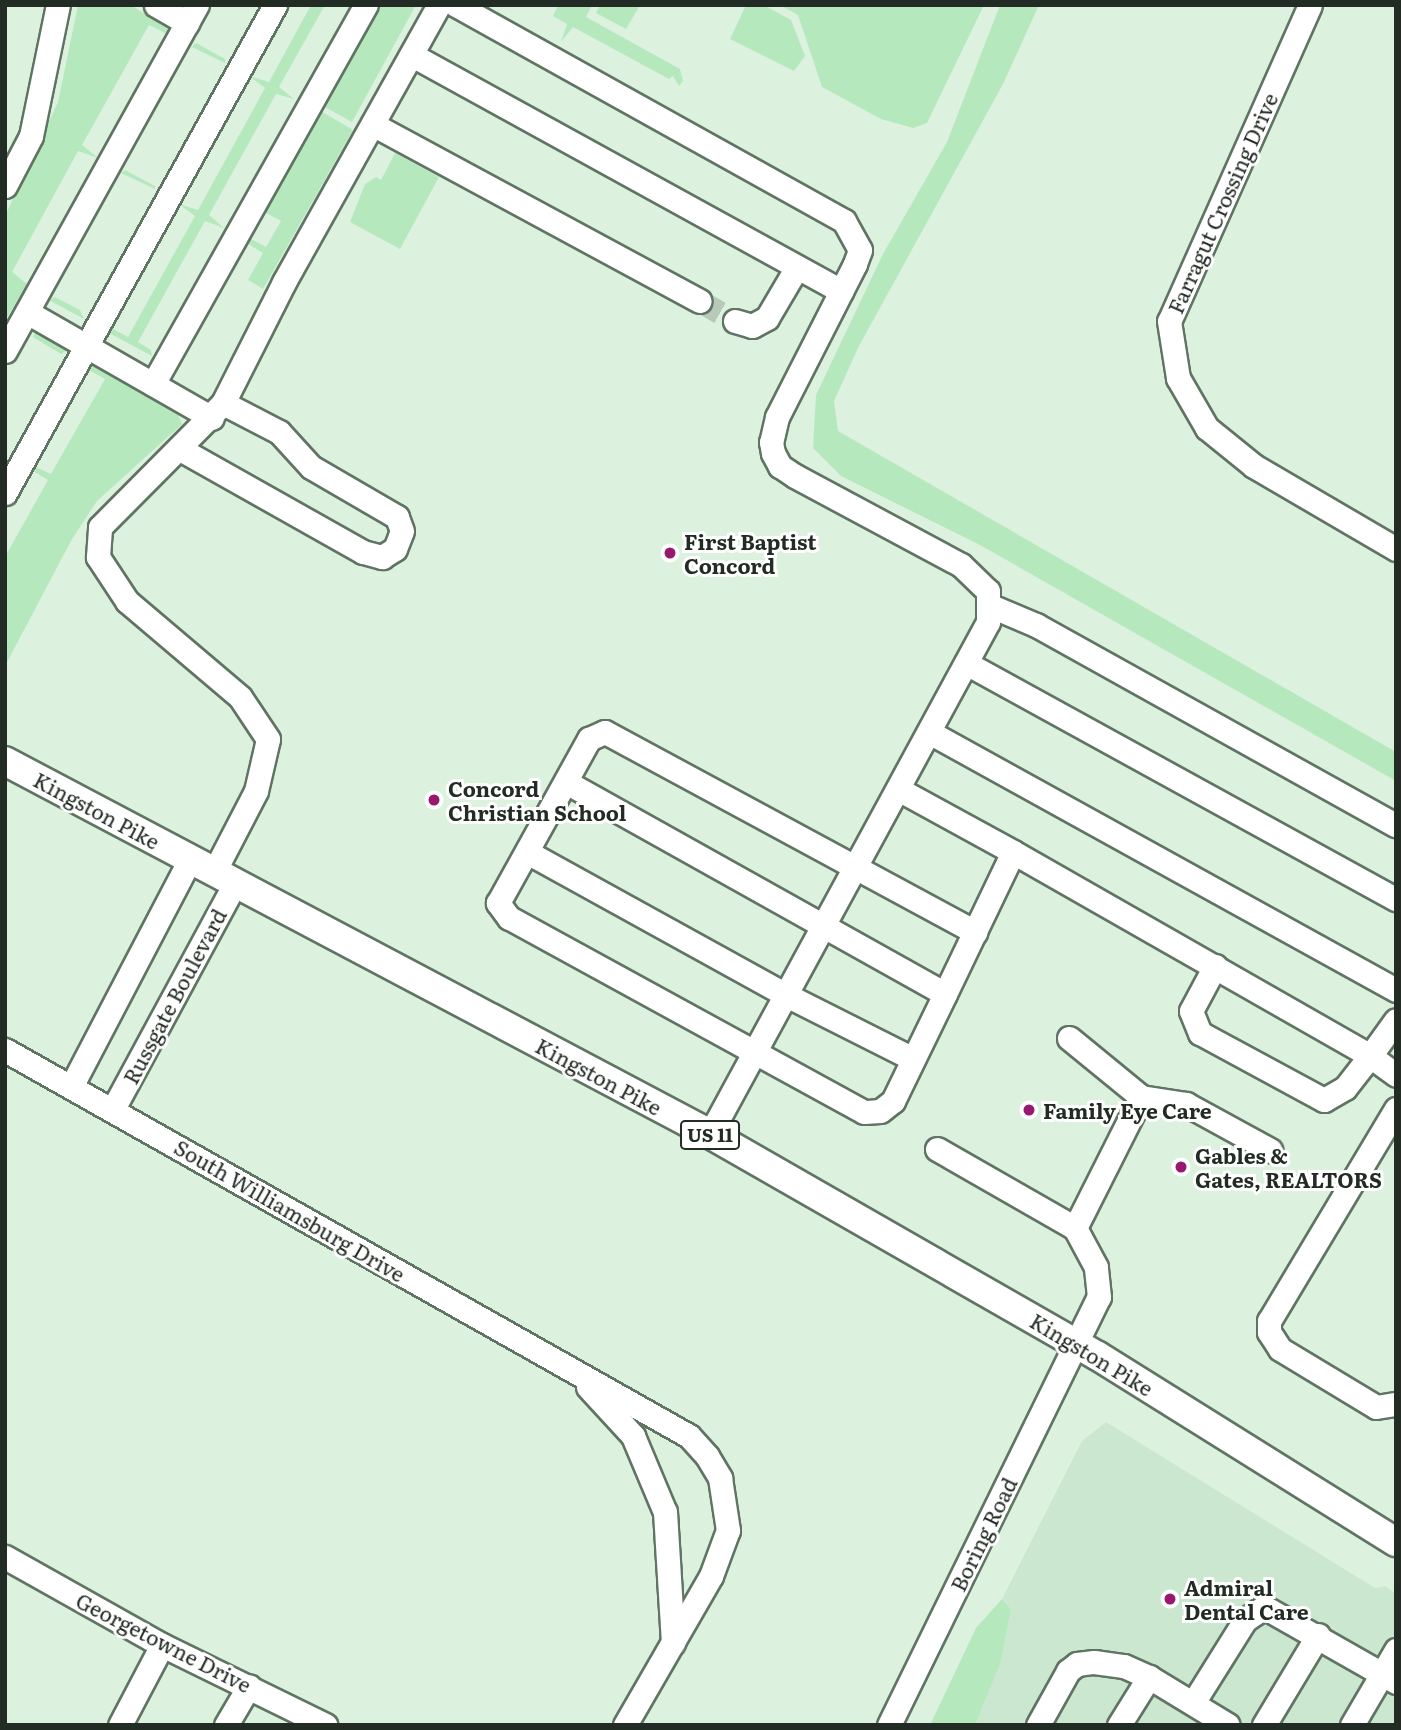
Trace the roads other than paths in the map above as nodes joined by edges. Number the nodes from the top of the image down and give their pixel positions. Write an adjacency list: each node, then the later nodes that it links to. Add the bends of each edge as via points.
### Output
1 (58, 5): 11 (street, via 31,136)
2 (156, 5): 8 (street)
3 (275, 5): 17 (street)
4 (366, 5): 19 (street)
5 (439, 5): 9 (street)
6 (456, 5): 13 (street, via 844,221 860,250)
7 (1310, 5): 23 (street, Farragut Crossing Drive, via 1169,321 1178,378 1207,428 1254,466)
8 (192, 14): 15 (street)
9 (412, 55): 10 (street); 12 (street)
10 (374, 125): 14 (street); 20 (street)
11 (5, 186)
12 (797, 267): 13 (street); 16 (street, via 767,318 752,326)
13 (841, 291): 24 (street, via 777,417 773,453 780,466 795,476 961,565 988,591)
14 (700, 301)
15 (27, 312): 17 (street); 18 (street)
16 (735, 321)
17 (86, 346): 19 (street); 22 (street)
18 (5, 351)
19 (153, 384): 20 (street)
20 (217, 410): 21 (street); 21 (street, via 279,432 311,467 397,517 402,531 394,549 382,557 363,552)
21 (180, 449): 34 (street, via 140,482 100,527 98,557 127,601 240,697 268,739 256,791)
22 (5, 493)
23 (1396, 549)
24 (991, 607): 25 (street); 30 (street, via 1036,625)
25 (966, 663): 26 (street); 35 (street)
26 (929, 732): 29 (street); 39 (street)
27 (5, 761): 34 (main road, Kingston Pike / US 11)
28 (566, 782): 31 (street); 33 (street, via 589,739 605,732); 36 (street)
29 (898, 789): 32 (street); 33 (street)
30 (1396, 825)
31 (527, 852): 41 (street); 45 (street, via 498,903 509,918)
32 (1013, 852): 37 (street); 38 (street)
33 (856, 866): 36 (street); 37 (street)
34 (213, 871): 49 (street); 51 (street, Russgate Boulevard); 53 (main road, Kingston Pike / US 11)
35 (1396, 899)
36 (822, 927): 40 (street); 41 (street)
37 (975, 932): 40 (street)
38 (1215, 966): 46 (street); 46 (street, via 1191,1012 1200,1033 1324,1100 1345,1088)
39 (1396, 990)
40 (945, 994): 47 (street)
41 (786, 995): 45 (street); 47 (street)
42 (1396, 1020): 46 (street)
43 (1069, 1038): 50 (street)
44 (5, 1050): 49 (street, South Williamsburg Drive)
45 (754, 1052): 47 (street, via 873,1113 892,1101); 53 (street)
46 (1370, 1056): 48 (street)
47 (913, 1059)
48 (1396, 1074)
49 (72, 1085): 51 (street, South Williamsburg Drive)
50 (1141, 1097): 55 (street, via 1186,1104); 56 (street)
51 (113, 1109): 58 (street, South Williamsburg Drive)
52 (1396, 1109): 59 (street, via 1269,1321 1269,1332 1280,1349 1376,1407)
53 (710, 1135): 57 (main road, Kingston Pike / US 11)
54 (937, 1149): 56 (street)
55 (1270, 1150)
56 (1076, 1228): 57 (street, Boring Road, via 1096,1267 1099,1297)
57 (1077, 1343): 60 (main road, Kingston Pike / US 11); 74 (street, Boring Road)
58 (574, 1372): 63 (street, South Williamsburg Drive, via 633,1436 665,1512); 63 (street, South Williamsburg Drive, via 689,1436 720,1478 728,1530 710,1576)
59 (1396, 1404)
60 (1396, 1542)
61 (5, 1557): 64 (street, Georgetowne Drive)
62 (1318, 1634): 67 (street); 69 (street, via 1264,1607 1245,1620); 77 (street)
63 (673, 1643): 73 (street, South Williamsburg Drive)
64 (162, 1645): 68 (street, Georgetowne Drive); 70 (street)
65 (1396, 1650): 67 (street)
66 (1149, 1677): 69 (street); 75 (street, via 1109,1662 1077,1664 1068,1671); 76 (street)
67 (1389, 1677): 78 (street)
68 (249, 1686): 71 (street); 72 (street, Georgetowne Drive)
69 (1210, 1717)
70 (120, 1725)
71 (226, 1725)
72 (325, 1725)
73 (625, 1725)
74 (889, 1725)
75 (1038, 1725)
76 (1119, 1725)
77 (1264, 1725)
78 (1352, 1725)

